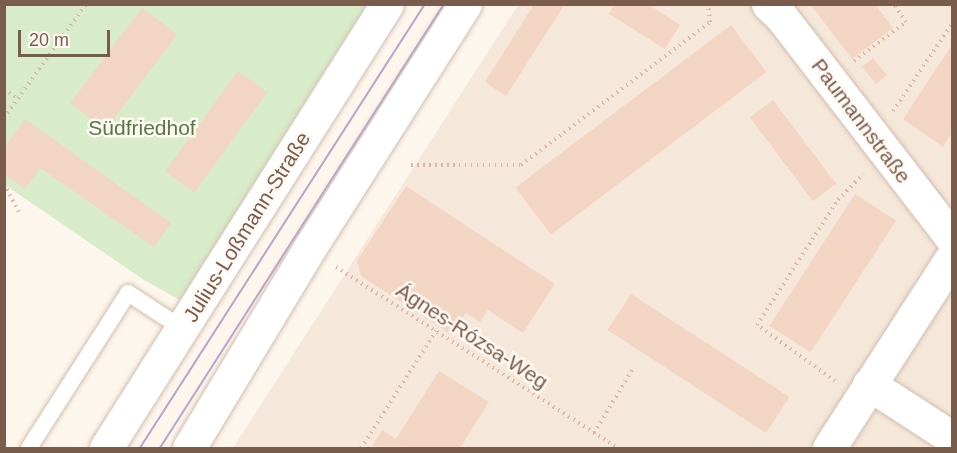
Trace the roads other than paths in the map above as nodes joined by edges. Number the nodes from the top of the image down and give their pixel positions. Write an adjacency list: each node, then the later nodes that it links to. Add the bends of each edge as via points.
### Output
1 (387, 4): 6 (main road, Julius-Loßmann-Straße)
2 (465, 4): 11 (main road, via 309,249)
3 (768, 4): 4 (main road, Paumannstraße)
4 (952, 238)
5 (952, 257): 7 (main road)
6 (183, 328): 9 (lane, via 128,292); 10 (main road, Julius-Loßmann-Straße)
7 (865, 392): 8 (main road); 12 (main road)
8 (952, 438)
9 (29, 448)
10 (106, 448)
11 (189, 448)
12 (829, 448)

